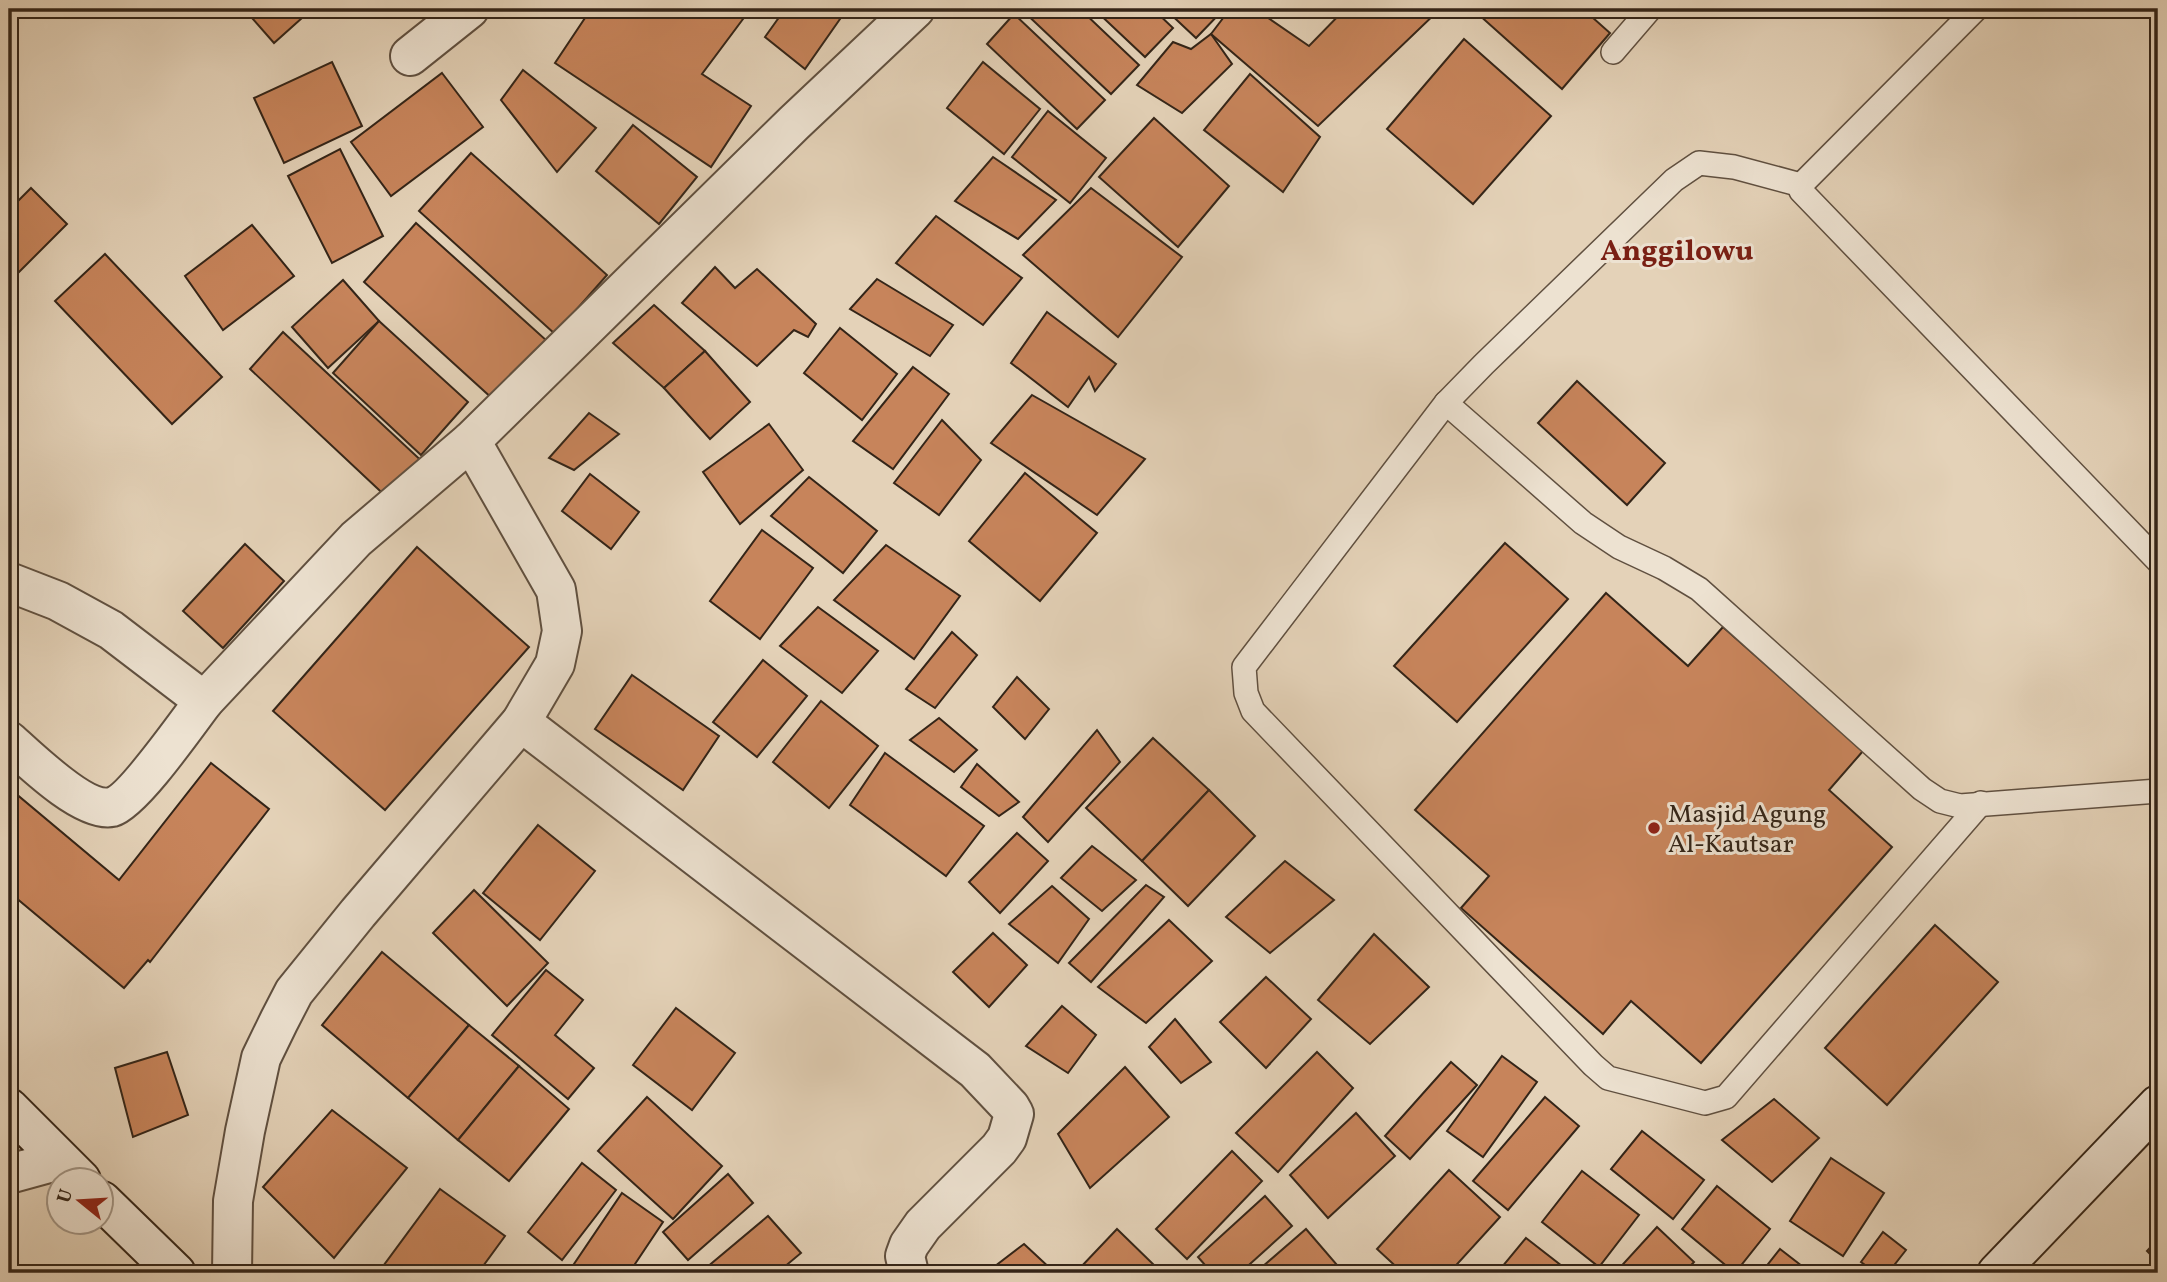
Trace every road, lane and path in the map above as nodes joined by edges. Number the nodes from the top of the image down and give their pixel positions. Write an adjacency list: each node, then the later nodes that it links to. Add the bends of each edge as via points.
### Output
1 (469, 9): 6 (street)
2 (915, 9): 9 (street)
3 (1650, 9): 5 (lane)
4 (1976, 9): 7 (lane)
5 (1613, 52)
6 (410, 56)
7 (1801, 186): 8 (lane, via 1734,167 1699,163 1674,180); 10 (lane)
8 (1446, 403): 16 (lane, via 1583,523 1699,589 1922,789 1940,801 1960,806); 16 (lane, via 1244,667 1246,693 1253,711 1608,1078 1705,1103 1726,1097)
9 (471, 441): 12 (street, via 356,539); 13 (street, via 556,590 562,631 555,664)
10 (2158, 561)
11 (9, 582): 12 (street, via 58,601 111,630)
12 (204, 701): 14 (street, via 143,779 114,806 91,803 68,792)
13 (520, 722): 24 (street, via 294,992 261,1058 233,1201); 25 (street, via 975,1070 1010,1107 1012,1127 999,1149 909,1245 905,1256)
14 (9, 741)
15 (2158, 791): 16 (lane)
16 (1981, 803)
17 (2158, 1105): 26 (street)
18 (9, 1108): 19 (street)
19 (66, 1166)
20 (46, 1172): 21 (street)
21 (9, 1174)
22 (116, 1215): 23 (street)
23 (176, 1273)
24 (232, 1273)
25 (909, 1273)
26 (1997, 1273)

